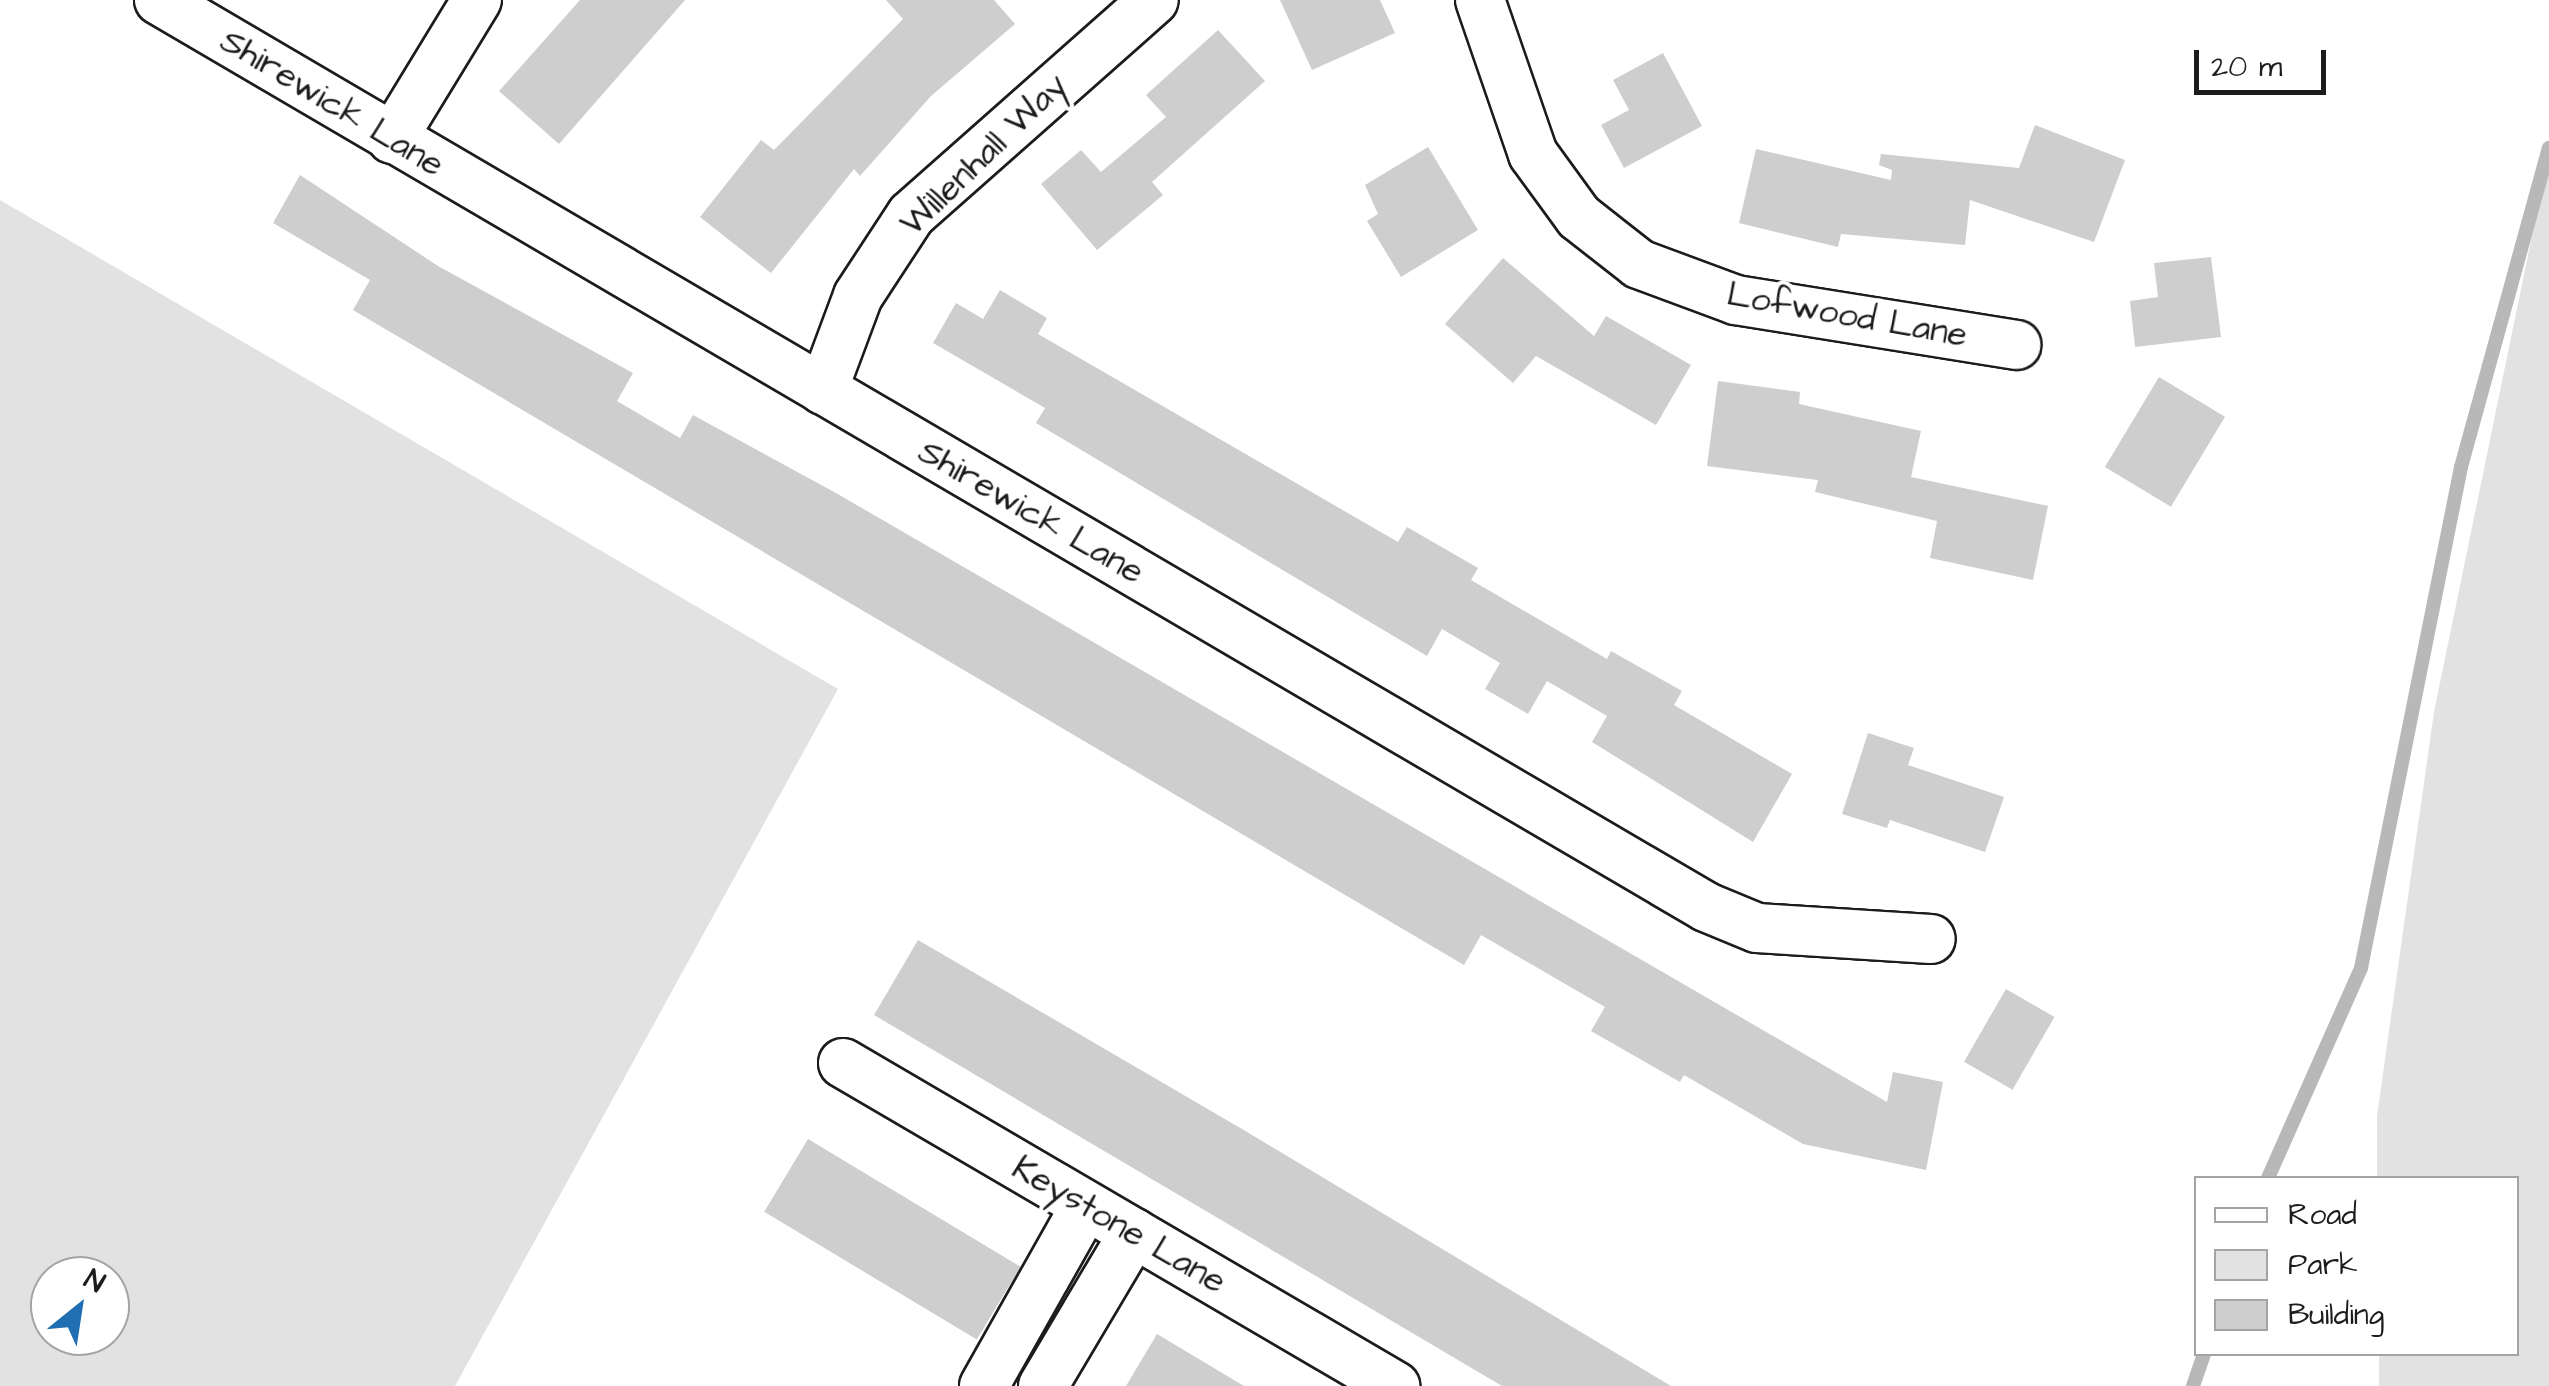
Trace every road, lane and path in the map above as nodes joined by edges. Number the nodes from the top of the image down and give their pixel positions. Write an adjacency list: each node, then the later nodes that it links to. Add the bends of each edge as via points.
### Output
1 (159, 0): 5 (street, Shirewick Lane)
2 (477, 0): 5 (street)
3 (1154, 0): 7 (street, Willenhall Way, via 911,215 858,296)
4 (1480, 0): 6 (street, Lofwood Lane, via 1533,154 1579,217 1639,264 1736,300)
5 (392, 139): 7 (street, Shirewick Lane)
6 (2016, 344)
7 (823, 390): 8 (street, Shirewick Lane, via 1706,907 1757,928)
8 (1931, 939)
9 (843, 1063): 10 (street, Keystone Lane)
10 (1086, 1207): 11 (street, Keystone Lane); 12 (street)
11 (1134, 1233): 13 (street); 14 (street, Keystone Lane)
12 (984, 1386)
13 (1043, 1386)
14 (1395, 1386)

